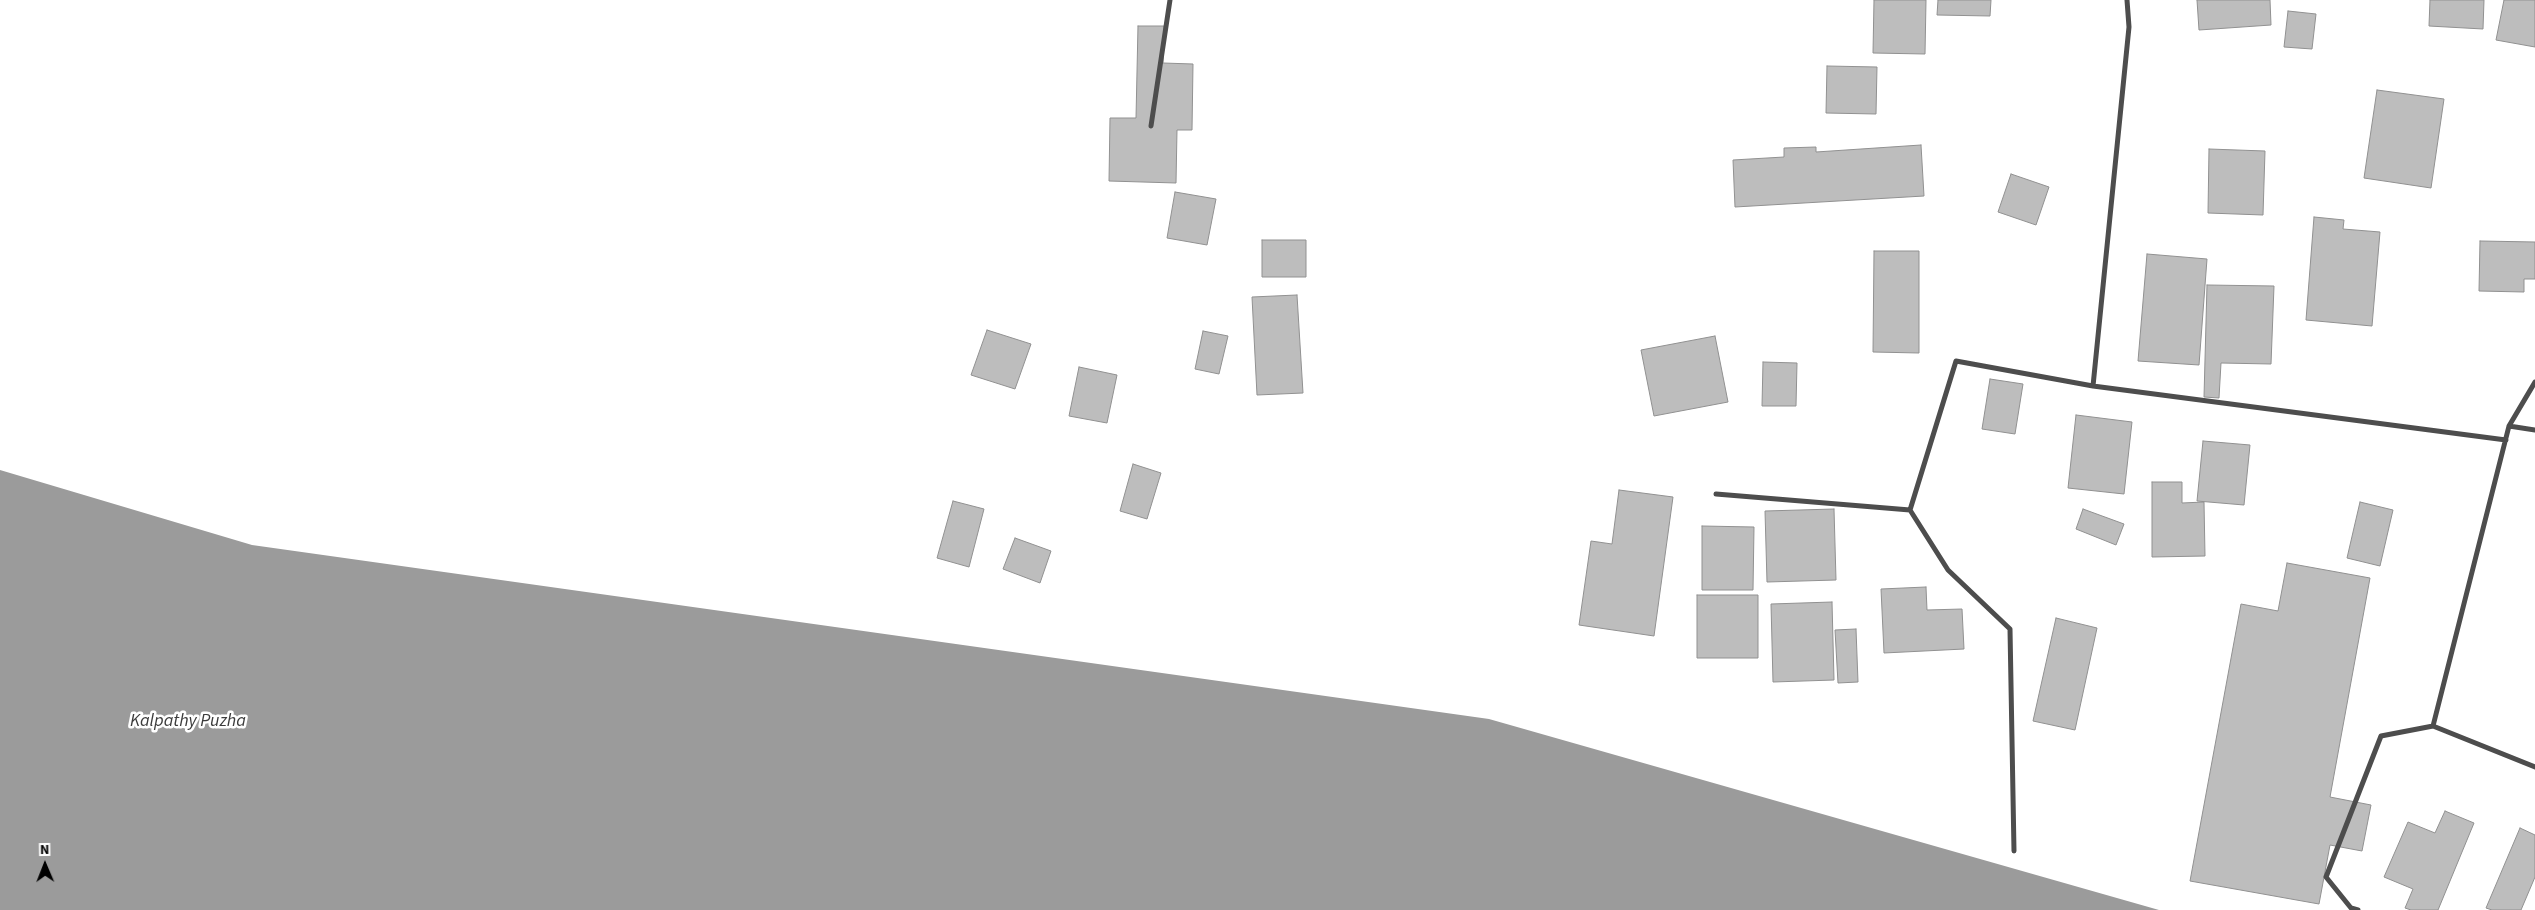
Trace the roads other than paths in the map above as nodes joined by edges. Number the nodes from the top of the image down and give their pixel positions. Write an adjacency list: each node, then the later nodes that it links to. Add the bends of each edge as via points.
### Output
1 (1170, 0): 3 (street)
2 (2127, 0): 5 (street, via 2129,26)
3 (1151, 126)
4 (2535, 382): 6 (street)
5 (2093, 386): 8 (street); 10 (street, via 1956,361)
6 (2509, 426): 7 (street); 8 (street)
7 (2535, 430)
8 (2506, 440): 11 (street)
9 (1716, 494): 10 (street)
10 (1910, 510): 13 (street, via 1948,570 2010,629)
11 (2433, 726): 12 (street); 14 (street, via 2381,736 2326,877 2350,908)
12 (2535, 767)
13 (2014, 851)
14 (2358, 910)

